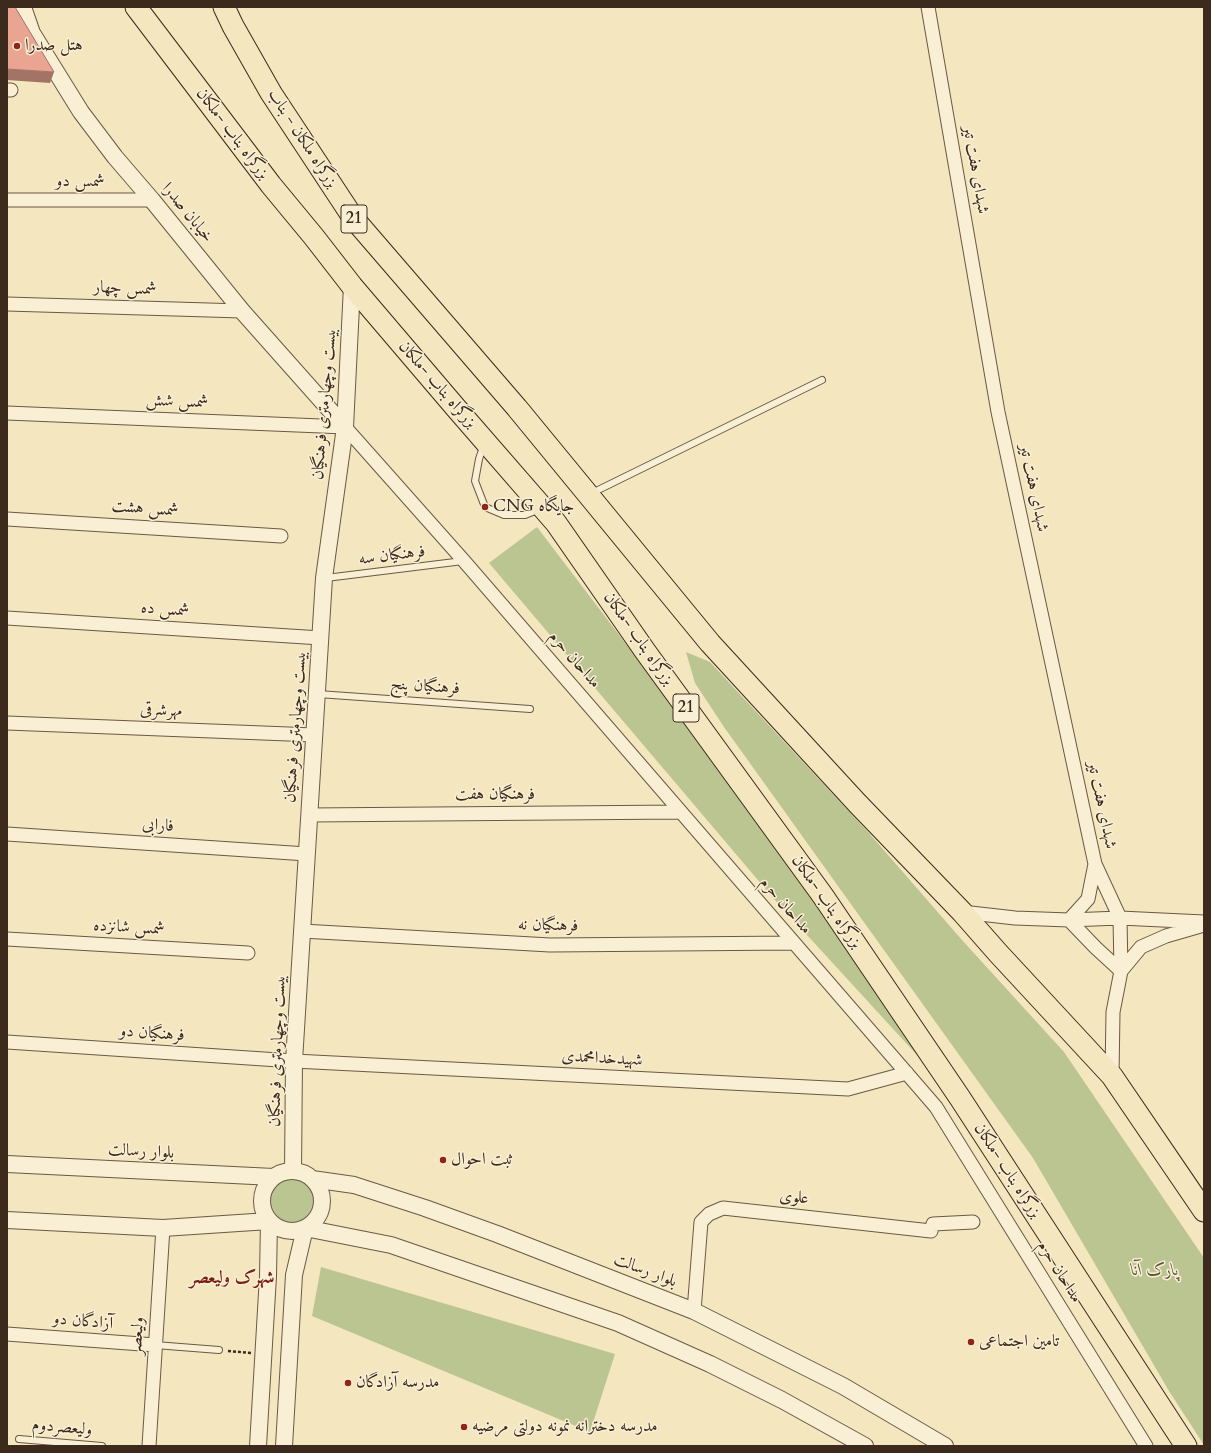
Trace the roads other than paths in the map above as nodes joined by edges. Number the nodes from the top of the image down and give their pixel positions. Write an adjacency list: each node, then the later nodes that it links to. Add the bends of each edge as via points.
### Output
1 (23, 7): 6 (street, خیابان صدرا, via 32,33 81,112)
2 (136, 7): 7 (highway, بزرگراه بناب -ملکان / 21, via 271,185)
3 (224, 7): 14 (highway, بزرگراه ملکان - بناب / 21, via 271,93 354,219)
4 (928, 7): 30 (street, شهدای هفت تیر, via 998,412)
5 (7, 200): 6 (street, شمس دو)
6 (152, 200): 9 (street, خیابان صدرا)
7 (352, 286): 12 (street, بیست وچهارمتری فرهنگیان); 13 (highway, بزرگراه بناب -ملکان / 21)
8 (7, 304): 9 (street, شمس چهار)
9 (242, 311): 12 (street, خیابان صدرا)
10 (822, 380): 14 (lane)
11 (7, 413): 12 (street, شمس شش)
12 (345, 427): 18 (street, مداحان حرم); 19 (street, بیست وچهارمتری فرهنگیان)
13 (485, 442): 15 (highway, بزرگراه بناب -ملکان / 21); 15 (lane, via 475,481 485,507 504,515 525,515)
14 (589, 495): 31 (highway, 21, via 710,643 857,803)
15 (543, 507): 67 (highway, بزرگراه بناب -ملکان / 21, via 823,896 960,1098)
16 (7, 519): 17 (street, شمس هشت)
17 (281, 536)
18 (464, 561): 19 (lane, فرهنگیان سه); 26 (street, مداحان حرم)
19 (324, 578): 21 (street, بیست وچهارمتری فرهنگیان)
20 (7, 618): 21 (street, شمس ده)
21 (321, 638): 22 (street, بیست وچهارمتری فرهنگیان)
22 (317, 694): 23 (lane, فرهنگیان پنج); 25 (street, بیست وچهارمتری فرهنگیان)
23 (530, 709)
24 (7, 723): 25 (street, مهرشرقی)
25 (314, 735): 27 (street, بیست وچهارمتری فرهنگیان)
26 (681, 812): 27 (street, فرهنگیان هفت); 38 (street, مداحان حرم)
27 (309, 815): 29 (street, بیست وچهارمتری فرهنگیان)
28 (7, 834): 29 (street, فارابی)
29 (307, 854): 36 (street, بیست وچهارمتری فرهنگیان)
30 (1095, 864): 32 (street, شهدای هفت تیر); 33 (street, via 1088,899)
31 (962, 912): 33 (street, via 1015,918); 44 (highway, 21)
32 (1120, 918): 33 (street); 34 (street); 40 (street, شهدای هفت تیر)
33 (1069, 920): 40 (street)
34 (1204, 922)
35 (1204, 925): 40 (street, via 1166,936 1141,948)
36 (302, 931): 38 (street, فرهنگیان نه, via 550,945); 42 (street, بیست وچهارمتری فرهنگیان)
37 (7, 939): 39 (street, شمس شانزده)
38 (794, 943): 43 (street, مداحان حرم)
39 (248, 953)
40 (1121, 970): 44 (street, شهدای هفت تیر, via 1113,1012)
41 (7, 1042): 42 (street, فرهنگیان دو)
42 (294, 1061): 43 (street, شهیدخدامحمدی, via 848,1089); 46 (street, بیست وچهارمتری فرهنگیان)
43 (907, 1073): 66 (street, مداحان حرم, via 936,1107)
44 (1112, 1076): 49 (highway, 21)
45 (7, 1164): 47 (street, بلوار رسالت)
46 (293, 1171): 47 (street, via 283,1172); 48 (street)
47 (274, 1177): 51 (street, via 267,1184 262,1198 264,1212)
48 (312, 1178): 54 (street, via 318,1186 322,1205 319,1215); 55 (street, بلوار رسالت, via 354,1185 425,1208 504,1236)
49 (1204, 1211)
50 (7, 1220): 53 (street)
51 (269, 1221): 53 (street); 54 (street, via 286,1230); 62 (street)
52 (973, 1222): 55 (street, علوی, via 933,1224 931,1230 723,1208 709,1214 701,1222)
53 (163, 1228): 57 (street, ولیعصر)
54 (305, 1228): 63 (street, via 294,1275); 64 (street, via 391,1245 618,1323 710,1364)
55 (694, 1311): 65 (street, بلوار رسالت, via 843,1386)
56 (7, 1334): 57 (street, آزادگان دو)
57 (155, 1345): 58 (lane); 61 (street, ولیعصر)
58 (219, 1350)
59 (19, 1439): 60 (lane, ولیعصردوم)
60 (102, 1446)
61 (149, 1446)
62 (258, 1446)
63 (284, 1446)
64 (865, 1446)
65 (945, 1446)
66 (1146, 1446)
67 (1186, 1446)

